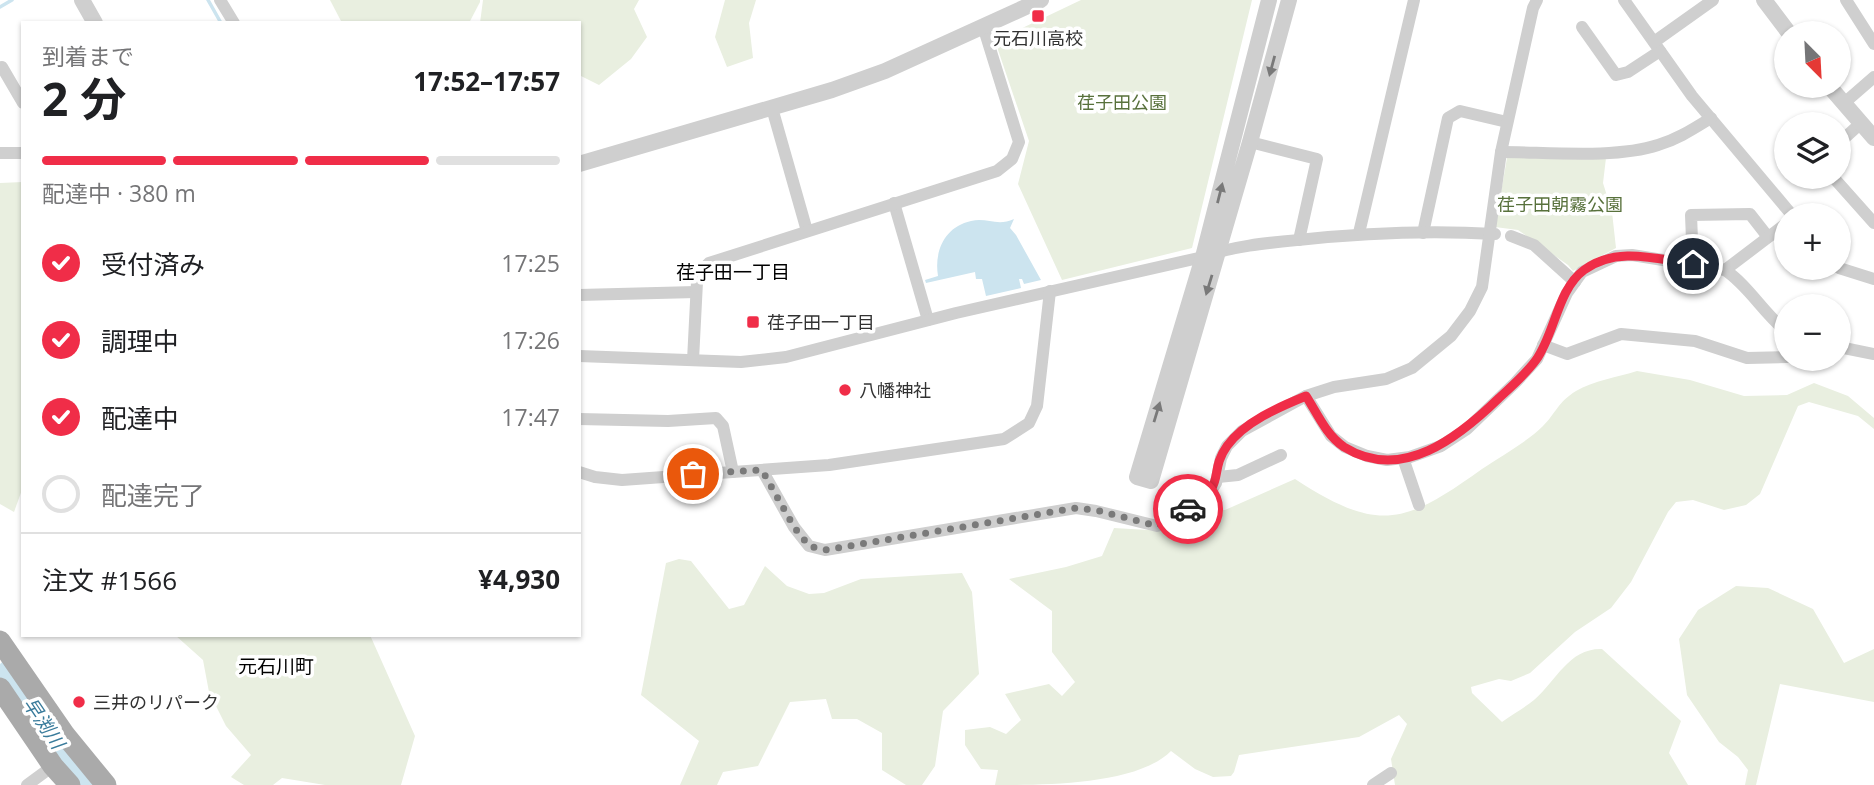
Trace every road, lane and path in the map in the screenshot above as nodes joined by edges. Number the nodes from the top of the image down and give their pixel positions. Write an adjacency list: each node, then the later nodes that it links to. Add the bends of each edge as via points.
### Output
1 (82, 0): 12 (street)
2 (220, 0): 13 (street)
3 (1041, 0): 15 (street)
4 (1269, 0): 48 (street, one-way to 4)
5 (1289, 0): 30 (street, one-way to 30)
6 (1414, 0): 40 (street)
7 (1537, 0): 26 (street)
8 (1623, 0): 18 (street)
9 (1713, 0): 18 (street)
10 (1764, 0): 14 (street)
11 (1846, 0): 17 (street)
12 (94, 21)
13 (233, 21)
14 (1781, 21)
15 (983, 26): 24 (street, via 885,71); 36 (street, via 1019,142 1012,159 997,170)
16 (1581, 27): 18 (street, via 1616,75 1628,72)
17 (1874, 44)
18 (1657, 46): 25 (street)
19 (0, 68): 22 (street)
20 (1874, 77): 23 (street)
21 (1838, 98): 23 (street)
22 (21, 100)
23 (1843, 104): 27 (street)
24 (772, 108): 34 (street); 39 (street)
25 (1711, 118): 31 (street, via 1682,136 1627,152); 37 (street)
26 (1507, 122): 31 (street); 41 (street, via 1460,111 1448,118)
27 (1861, 123): 28 (street); 29 (street)
28 (1851, 132)
29 (1874, 138)
30 (1251, 142): 46 (street, via 1317,159); 47 (street)
31 (1501, 152): 42 (street)
32 (0, 153): 33 (street)
33 (21, 153)
34 (581, 163)
35 (1844, 189): 38 (street)
36 (894, 203): 39 (street); 57 (street)
37 (1782, 203)
38 (1874, 223)
39 (807, 231): 54 (street, via 709,263 699,274)
40 (1359, 233): 41 (street); 46 (street)
41 (1423, 233): 42 (street)
42 (1491, 233): 65 (street, via 1482,287 1470,311 1431,354 1386,379)
43 (1774, 233): 45 (street)
44 (1511, 236): 53 (street, via 1534,245)
45 (1768, 237): 49 (street, via 1750,214 1691,215); 50 (street)
46 (1299, 240): 47 (street)
47 (1219, 251): 48 (street); 48 (street, one-way to 48, via 1151,481 1137,477)
48 (1203, 257): 55 (street)
49 (1693, 264): 50 (street); 53 (street, via 1616,256 1582,272)
50 (1725, 270): 58 (street)
51 (1851, 272): 52 (street)
52 (1874, 279)
53 (1575, 282): 59 (street)
54 (696, 292): 56 (street); 64 (street)
55 (1050, 292): 57 (street); 69 (street, via 1037,406 1029,423 1014,433 1004,439 829,465)
56 (581, 295)
57 (928, 320): 64 (street, via 786,356 741,362)
58 (1774, 321)
59 (1543, 345): 63 (street, via 1567,354 1621,334 1695,341 1747,358); 68 (street, via 1515,383 1466,429 1441,446)
60 (1851, 350): 61 (street)
61 (1874, 354)
62 (581, 356): 64 (street)
63 (1774, 357)
64 (693, 360)
65 (1306, 396): 68 (street, via 1331,436 1345,447 1387,460); 72 (street, via 1242,431 1227,446)
66 (581, 419): 70 (street, via 716,418 723,426)
67 (1281, 455): 72 (street, via 1238,475)
68 (1403, 458): 73 (street)
69 (762, 470): 70 (street); 72 (street, via 794,527 809,546 825,550 1076,508 1157,526 1206,499)
70 (733, 471): 71 (street, via 622,480)
71 (581, 473)
72 (1218, 477)
73 (1419, 505)
74 (0, 641): 80 (main road)
75 (0, 688): 76 (main road)
76 (53, 766): 78 (street); 79 (main road)
77 (1391, 773): 81 (street)
78 (27, 785)
79 (69, 785)
80 (106, 785)
81 (1373, 785)

